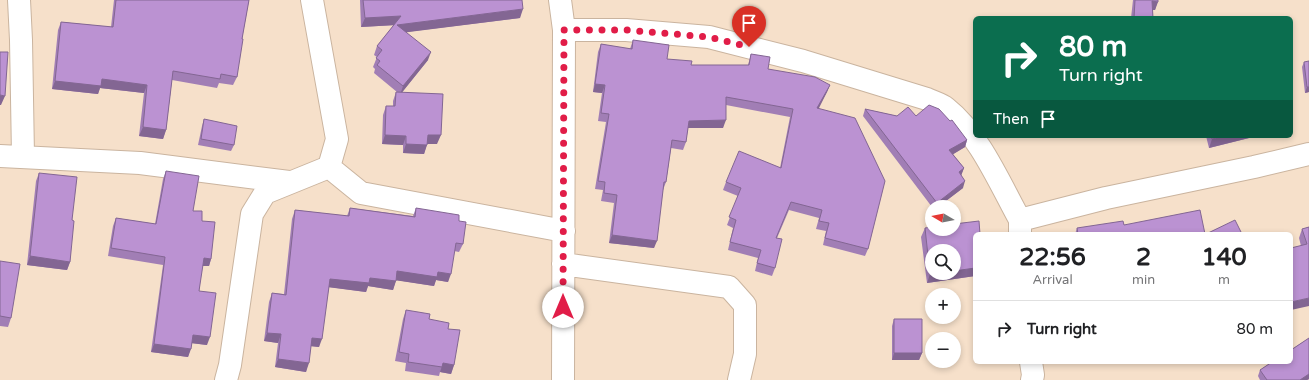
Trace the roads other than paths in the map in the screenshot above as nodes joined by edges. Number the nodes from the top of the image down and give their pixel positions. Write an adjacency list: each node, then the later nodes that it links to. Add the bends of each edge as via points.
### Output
1 (19, 0): 9 (street)
2 (312, 0): 10 (street, via 337,139)
3 (560, 0): 4 (street)
4 (564, 30): 6 (street, via 626,30 709,37 803,61 927,99 945,107); 13 (street)
5 (973, 138): 12 (street)
6 (973, 138)
7 (1309, 154): 12 (street, via 1106,198)
8 (0, 156): 9 (street)
9 (23, 156): 11 (street, via 140,163)
10 (330, 167): 11 (street); 13 (street, via 361,193)
11 (291, 182): 16 (street, via 265,193 252,214)
12 (1020, 227)
13 (564, 231): 14 (street)
14 (563, 264): 17 (street); 18 (street, via 729,287 745,305 745,354)
15 (1032, 364): 19 (street)
16 (226, 380)
17 (563, 380)
18 (739, 380)
19 (1032, 380)

